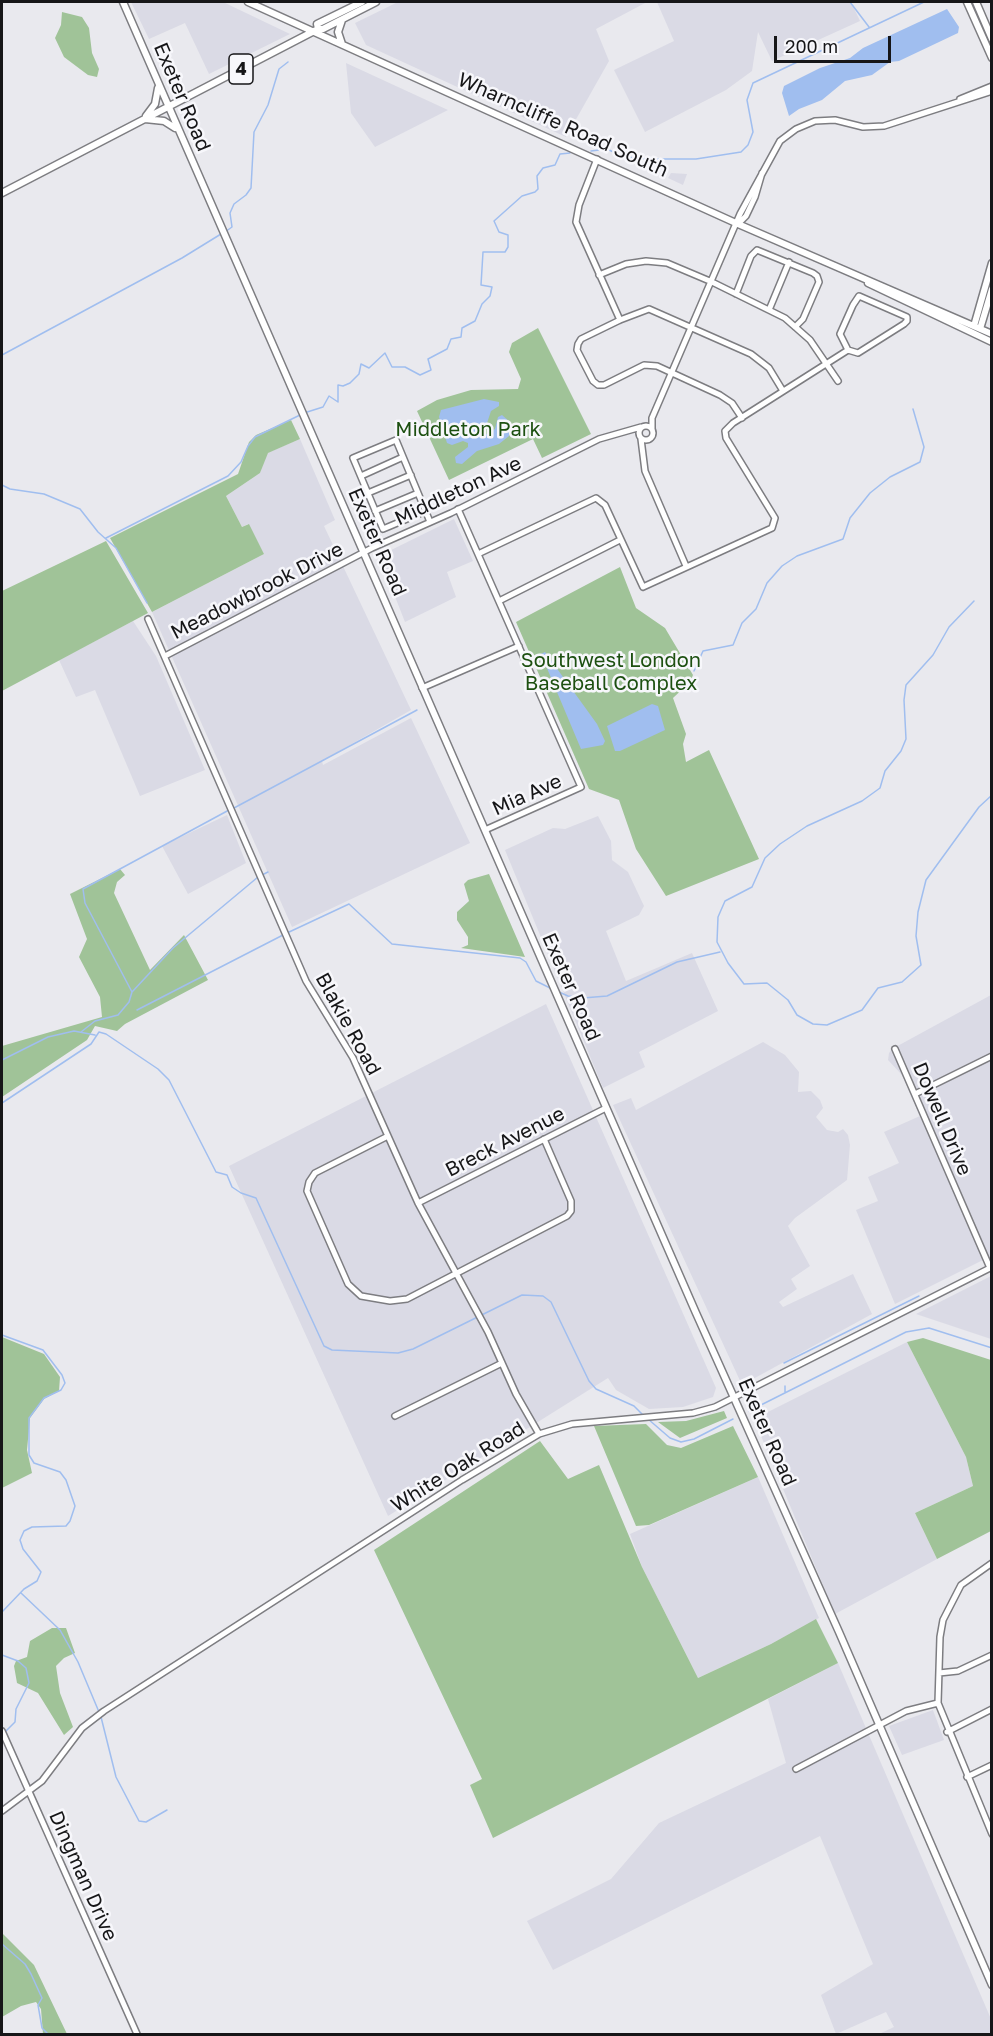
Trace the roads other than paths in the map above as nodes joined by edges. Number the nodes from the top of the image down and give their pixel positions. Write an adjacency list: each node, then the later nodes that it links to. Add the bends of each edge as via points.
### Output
1 (123, 2): 12 (main road, Exeter Road)
2 (248, 2): 8 (main road, Wharncliffe Road South)
3 (362, 2): 8 (main road, 4, via 317,24)
4 (376, 2): 7 (main road, 4)
5 (967, 2): 11 (main road)
6 (975, 2): 9 (main road)
7 (344, 18): 8 (main road, 4); 10 (main road, via 338,27)
8 (316, 30): 10 (main road, Wharncliffe Road South); 16 (main road, 4)
9 (992, 39)
10 (342, 44): 19 (main road, Wharncliffe Road South)
11 (992, 58)
12 (159, 86): 16 (main road, Exeter Road); 17 (main road, via 155,104)
13 (992, 86): 15 (street, via 967,93)
14 (992, 91): 15 (street)
15 (959, 100): 21 (street, via 880,126 863,127 830,120 805,124 780,141 753,187)
16 (167, 107): 17 (main road, 4); 18 (main road, Exeter Road)
17 (144, 119): 18 (main road, via 164,122); 20 (main road, 4)
18 (178, 130): 59 (main road, Exeter Road)
19 (597, 159): 21 (main road, Wharncliffe Road South); 24 (street, via 576,222)
20 (2, 193)
21 (738, 224): 25 (main road, Wharncliffe Road South); 26 (street)
22 (789, 262): 28 (street, via 761,250 754,252); 29 (street); 32 (street, via 819,279 802,320)
23 (992, 263): 33 (main road)
24 (599, 275): 26 (street, via 646,261 667,263); 30 (street)
25 (863, 280): 33 (main road, Wharncliffe Road South); 35 (main road, Wharncliffe Road South)
26 (712, 282): 28 (street); 31 (street)
27 (992, 289): 33 (main road)
28 (736, 294): 29 (street)
29 (769, 310): 32 (street)
30 (620, 320): 31 (street, via 649,309); 38 (street, via 578,344 577,350 593,381 604,385 644,365 657,366)
31 (693, 327): 38 (street); 40 (street, via 751,354 769,368)
32 (795, 327): 37 (street)
33 (977, 328): 34 (main road, Wharncliffe Road South)
34 (992, 334)
35 (992, 342)
36 (848, 350): 36 (street, via 858,353 904,324 907,317 859,296 840,334); 37 (street)
37 (827, 364): 39 (street); 40 (street)
38 (672, 374): 41 (street); 42 (street, via 720,395 732,403)
39 (838, 381)
40 (783, 391): 42 (street)
41 (652, 418): 43 (street); 44 (street)
42 (742, 418): 61 (street, via 727,427 725,435 776,522 772,528)
43 (642, 427): 44 (street); 45 (street, Middleton Ave); 46 (street)
44 (652, 429): 47 (street)
45 (632, 430): 46 (street); 54 (street, Middleton Ave, via 599,439)
46 (640, 437): 47 (street); 48 (street)
47 (648, 440): 48 (street)
48 (644, 450): 61 (street, via 645,471)
49 (403, 457): 50 (street); 51 (street); 51 (street, via 396,440 353,458)
50 (411, 475): 52 (street); 53 (street)
51 (361, 476): 52 (street)
52 (368, 493): 55 (street)
53 (418, 493): 55 (street); 56 (street)
54 (458, 509): 57 (street, Middleton Ave); 60 (street)
55 (375, 511): 56 (street, via 383,529)
56 (426, 511): 57 (street)
57 (430, 522): 59 (street, Middleton Ave)
58 (620, 540): 60 (street, via 605,505 596,498); 61 (street, via 643,587); 62 (street)
59 (364, 553): 65 (street, Meadowbrook Drive); 66 (main road, Exeter Road)
60 (478, 554): 62 (street)
61 (686, 566)
62 (499, 601): 64 (street)
63 (148, 619): 65 (street, Blakie Road)
64 (519, 646): 66 (street); 67 (street, Mia Ave, via 581,787)
65 (165, 656): 72 (street, Blakie Road, via 306,981 353,1058)
66 (423, 688): 67 (main road, Exeter Road)
67 (485, 830): 71 (main road, Exeter Road)
68 (895, 1049): 70 (street, Dowell Drive)
69 (992, 1056): 70 (street)
70 (915, 1094): 75 (street, Dowell Drive)
71 (606, 1108): 73 (street, Breck Avenue); 78 (main road, Exeter Road)
72 (388, 1136): 74 (street, Blakie Road); 76 (street, via 315,1173 308,1185 309,1199 345,1279 361,1296 398,1301)
73 (544, 1139): 74 (street, Breck Avenue); 76 (street, via 571,1202 570,1213)
74 (418, 1203): 76 (street, Blakie Road)
75 (991, 1267): 78 (street, White Oak Road)
76 (456, 1274): 77 (street, Blakie Road)
77 (502, 1363): 79 (street); 80 (street, Blakie Road)
78 (734, 1398): 80 (street, White Oak Road, via 693,1413 572,1424); 86 (main road, Exeter Road)
79 (395, 1416)
80 (539, 1434): 92 (street, White Oak Road, via 104,1711 82,1728)
81 (992, 1563): 83 (street, via 961,1585 951,1601 940,1637)
82 (992, 1655): 83 (street, via 958,1671)
83 (939, 1673): 84 (street)
84 (938, 1703): 86 (street, via 906,1711); 88 (street)
85 (992, 1710): 88 (street)
86 (878, 1725): 90 (street); 96 (main road, Exeter Road)
87 (2, 1731): 92 (street, Dingman Drive)
88 (947, 1731): 91 (street)
89 (992, 1765): 91 (street)
90 (796, 1769)
91 (967, 1778): 94 (street)
92 (29, 1793): 93 (street, White Oak Road); 97 (street, Dingman Drive)
93 (2, 1811)
94 (989, 1820): 95 (street)
95 (992, 1834)
96 (992, 1985)
97 (136, 2034)

